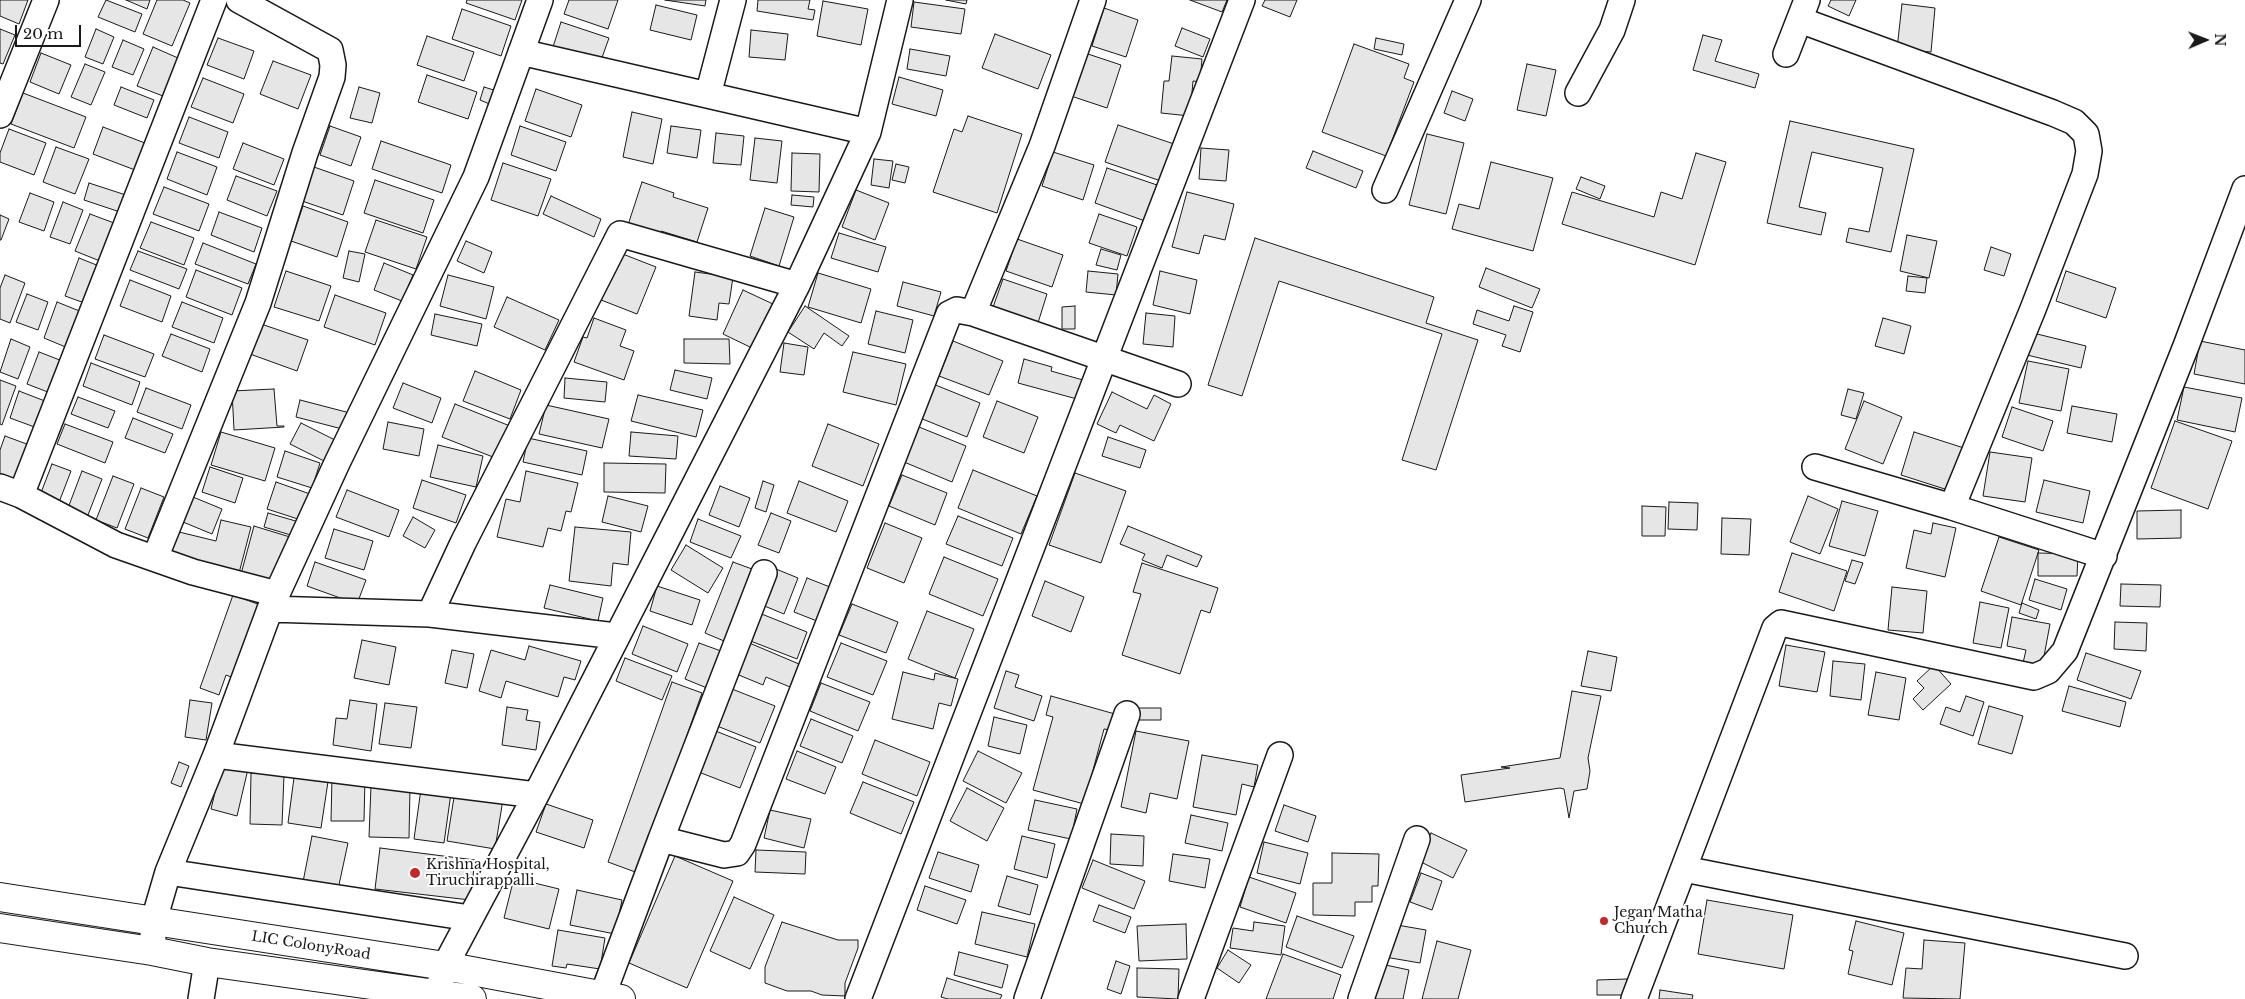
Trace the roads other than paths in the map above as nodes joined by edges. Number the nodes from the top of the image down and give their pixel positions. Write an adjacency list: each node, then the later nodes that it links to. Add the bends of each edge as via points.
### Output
1 (46, 0): 16 (street)
2 (214, 0): 25 (street)
3 (239, 0): 28 (street, via 330,50 332,77 258,303)
4 (540, 0): 12 (street)
5 (734, 0): 15 (street)
6 (900, 0): 17 (street)
7 (1093, 0): 21 (street, via 1042,146)
8 (1242, 0): 22 (street)
9 (1468, 0): 19 (street)
10 (1622, 0): 14 (street, via 1612,30)
11 (1804, 10): 13 (street); 26 (street, via 2074,122 2086,134 2089,151 2085,174)
12 (521, 52): 15 (street); 30 (street, via 476,177 337,462)
13 (1786, 54)
14 (1578, 93)
15 (708, 95): 17 (street)
16 (0, 116)
17 (868, 132): 20 (street)
18 (2245, 189): 27 (street)
19 (1385, 190)
20 (797, 285): 31 (street, via 620,234); 32 (street)
21 (973, 313): 22 (street); 37 (street, via 958,310 949,314 743,844 737,853 724,855)
22 (1105, 359): 23 (street); 53 (street)
23 (1178, 384)
24 (1815, 467): 26 (street)
25 (11, 491): 28 (street, via 116,545)
26 (1952, 506): 27 (street)
27 (2104, 556): 39 (street, via 2065,651 2048,671 2034,678 1782,623 1775,628)
28 (155, 558): 30 (street)
29 (764, 573): 37 (street)
30 (274, 602): 31 (street); 34 (street)
31 (430, 614): 32 (street)
32 (616, 636): 36 (street)
33 (1127, 714): 54 (street)
34 (216, 755): 36 (street); 40 (street)
35 (1280, 756): 55 (street)
36 (536, 795): 42 (street)
37 (661, 839): 50 (street)
38 (1417, 839): 56 (street)
39 (1684, 869): 46 (street); 57 (street)
40 (168, 872): 42 (street); 43 (street)
41 (0, 897): 43 (main road, LIC ColonyRoad)
42 (470, 918): 48 (street)
43 (154, 920): 45 (street); 48 (main road, LIC ColonyRoad)
44 (0, 928): 45 (main road, LIC ColonyRoad)
45 (152, 951): 47 (main road, LIC ColonyRoad)
46 (2125, 956)
47 (207, 962): 49 (main road, LIC ColonyRoad); 51 (street)
48 (445, 966): 49 (street); 50 (main road, LIC ColonyRoad)
49 (437, 993): 52 (main road, LIC ColonyRoad)
50 (612, 998)
51 (201, 999)
52 (472, 999)
53 (858, 999)
54 (1028, 999)
55 (1191, 999)
56 (1361, 999)
57 (1634, 999)

